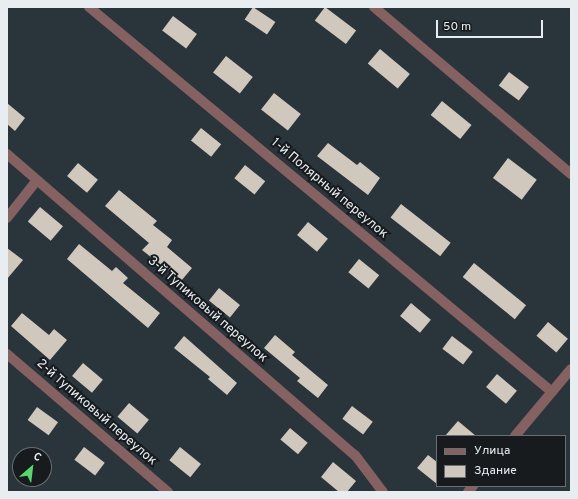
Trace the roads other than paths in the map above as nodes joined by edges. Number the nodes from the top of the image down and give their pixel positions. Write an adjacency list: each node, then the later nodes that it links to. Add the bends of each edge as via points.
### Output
1 (89, 7): 9 (street, 1-й Полярный переулок)
2 (374, 7): 4 (street)
3 (7, 154): 5 (street, 3-й Тупиковый переулок)
4 (571, 174)
5 (37, 180): 6 (street); 12 (street, 3-й Тупиковый переулок, via 355,456)
6 (7, 218)
7 (7, 354): 11 (street, 2-й Тупиковый переулок)
8 (571, 369): 9 (street)
9 (552, 392): 10 (street)
10 (516, 435)
11 (168, 492)
12 (383, 492)

